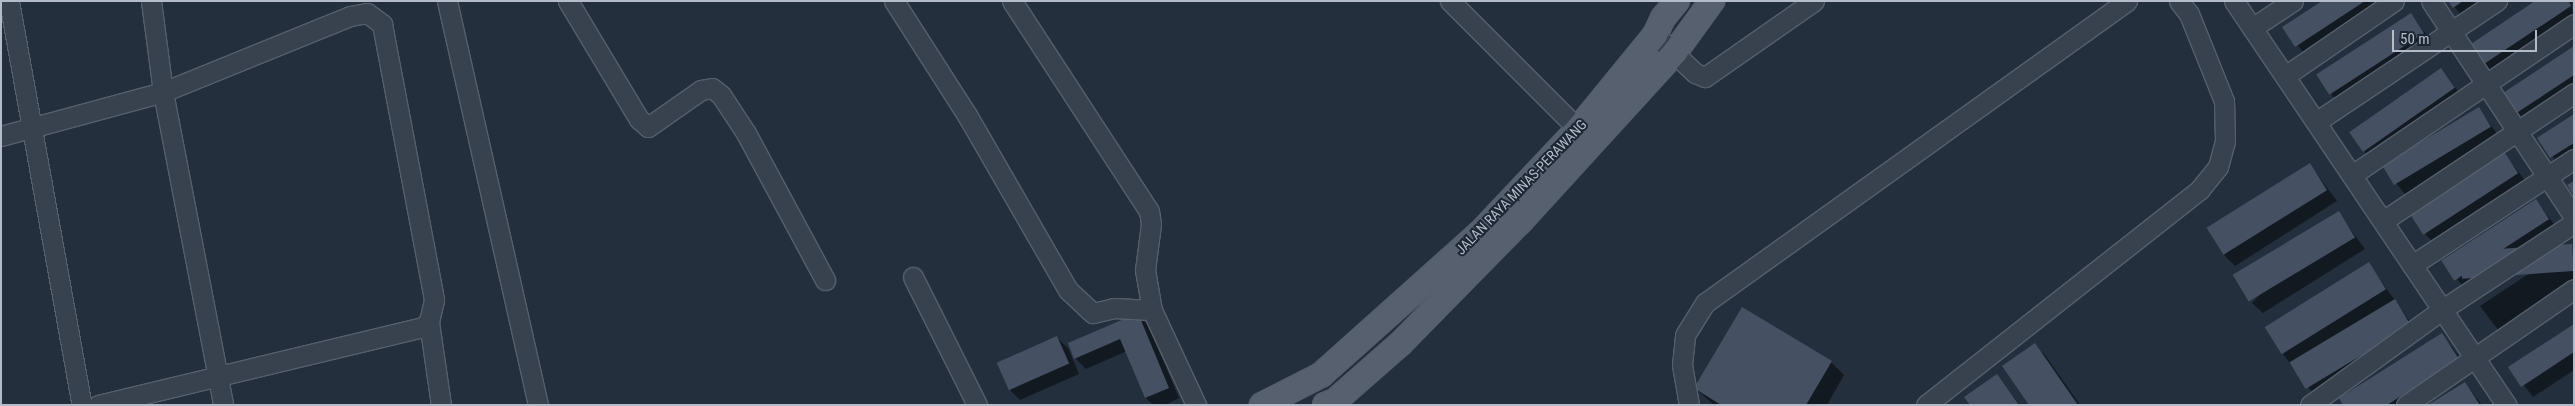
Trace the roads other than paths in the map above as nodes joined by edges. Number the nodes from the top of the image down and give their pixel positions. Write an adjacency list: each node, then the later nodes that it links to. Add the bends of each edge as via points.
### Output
1 (9, 1): 29 (street)
2 (151, 1): 26 (street)
3 (447, 1): 56 (street)
4 (568, 1): 41 (street, via 639,119 648,127 702,90 712,88 721,95 746,133)
5 (894, 1): 44 (street, via 967,115 1068,290 1093,313 1114,308)
6 (1012, 1): 44 (street, via 1150,212 1145,270)
7 (1450, 1): 30 (street)
8 (1677, 1): 21 (main road, JALAN RAYA MINAS-PERAWANG, via 1662,18)
9 (1712, 1): 23 (main road, JALAN RAYA MINAS-PERAWANG)
10 (1814, 1): 23 (street, via 1710,75 1695,73)
11 (2127, 1): 60 (street, via 1706,303 1685,335 1682,365)
12 (2179, 1): 61 (street, via 2189,14 2224,101 2225,141 2218,167 2200,188)
13 (2234, 1): 20 (street)
14 (2294, 1): 20 (street)
15 (2394, 1): 24 (street)
16 (2431, 1): 22 (street)
17 (2497, 1): 22 (street)
18 (366, 7): 26 (street); 45 (street, via 382,24 434,300)
19 (2574, 24): 25 (street)
20 (2252, 28): 24 (street)
21 (1655, 35): 23 (street); 30 (main road, JALAN RAYA MINAS-PERAWANG)
22 (2450, 35): 25 (street); 28 (street)
23 (1675, 52): 49 (main road, JALAN RAYA MINAS-PERAWANG, via 1520,222 1401,343)
24 (2285, 76): 28 (street)
25 (2484, 84): 31 (street); 34 (street)
26 (163, 92): 29 (street); 47 (street)
27 (2574, 93): 31 (street)
28 (2316, 122): 34 (street)
29 (32, 128): 32 (street); 52 (street)
30 (1578, 129): 48 (main road, JALAN RAYA MINAS-PERAWANG, via 1480,233)
31 (2516, 132): 35 (street); 37 (street)
32 (1, 136)
33 (2574, 159): 35 (street)
34 (2352, 175): 37 (street)
35 (2547, 178): 36 (street); 39 (street)
36 (2574, 217)
37 (2383, 221): 39 (street)
38 (2574, 223): 43 (street)
39 (2412, 265): 43 (street)
40 (913, 278): 57 (street)
41 (824, 280)
42 (2574, 289): 46 (street)
43 (2442, 309): 46 (street); 50 (street)
44 (1152, 310): 58 (street)
45 (429, 322): 47 (street, via 423,327); 55 (street)
46 (2475, 357): 51 (street); 62 (street)
47 (218, 375): 53 (street); 54 (street)
48 (1322, 375): 49 (main road); 59 (main road, JALAN RAYA MINAS-PERAWANG)
49 (1330, 403)
50 (2314, 404)
51 (2506, 404)
52 (82, 405)
53 (98, 405)
54 (223, 405)
55 (441, 405)
56 (538, 405)
57 (977, 405)
58 (1196, 405)
59 (1262, 405)
60 (1688, 405)
61 (1926, 405)
62 (2406, 405)

